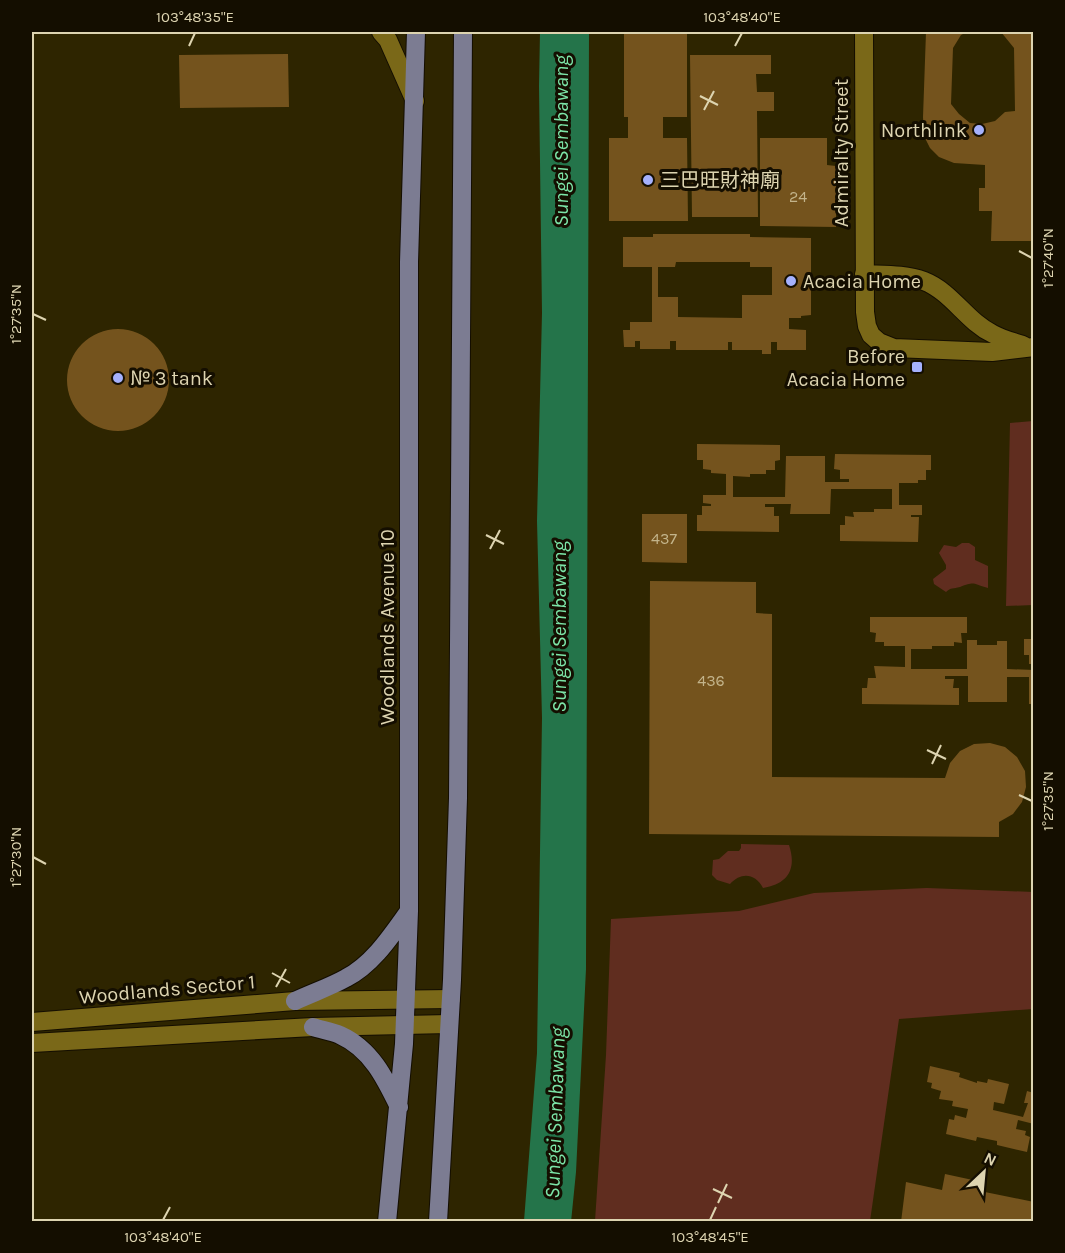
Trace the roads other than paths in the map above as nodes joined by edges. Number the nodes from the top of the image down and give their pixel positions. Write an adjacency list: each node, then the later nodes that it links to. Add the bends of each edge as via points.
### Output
1 (381, 32): 5 (street)
2 (416, 32): 5 (main road, Woodlands Avenue 10)
3 (463, 32): 10 (main road, via 460,680)
4 (864, 32): 6 (street, Admiralty Street)
5 (415, 101): 8 (main road, Woodlands Avenue 10, via 409,262)
6 (864, 274): 7 (street, Admiralty Street, via 902,275 924,281 945,292 992,334); 7 (street, Admiralty Street, via 867,326 879,342 912,350 992,352)
7 (1031, 347)
8 (409, 911): 9 (main road, Woodlands Avenue 10); 11 (main road, via 385,945 361,968 348,978)
9 (406, 998): 10 (street, Woodlands Sector 1); 11 (street, Woodlands Sector 1); 13 (main road, Woodlands Avenue 10)
10 (451, 999): 14 (main road)
11 (295, 1001): 12 (street, Woodlands Sector 1)
12 (32, 1022)
13 (405, 1024): 14 (street); 15 (street); 17 (main road, Woodlands Avenue 10)
14 (449, 1024): 19 (main road)
15 (313, 1027): 16 (street); 17 (main road, via 341,1035 367,1054 381,1070)
16 (32, 1043)
17 (400, 1108): 18 (main road, Woodlands Avenue 10)
18 (387, 1221)
19 (438, 1221)

